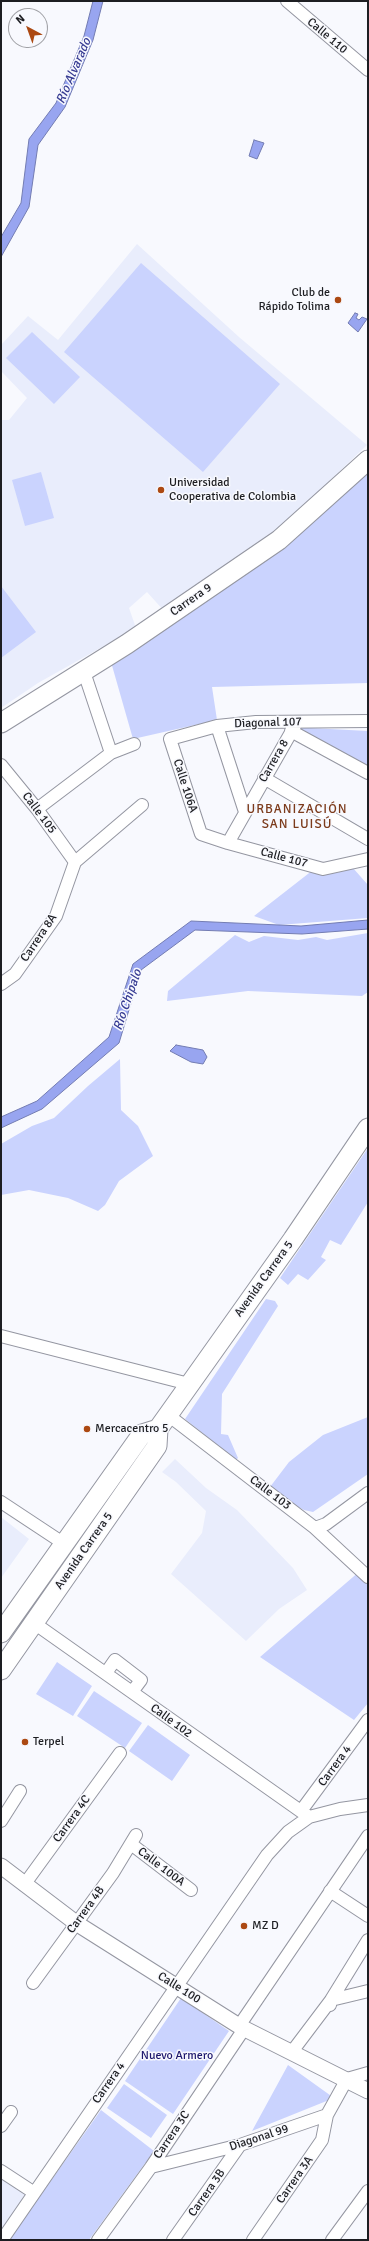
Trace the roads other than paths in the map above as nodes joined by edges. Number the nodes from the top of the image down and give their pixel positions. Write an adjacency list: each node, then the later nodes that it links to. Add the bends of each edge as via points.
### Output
1 (287, 1): 2 (street, Calle 110)
2 (368, 70)
3 (368, 460): 4 (main road, Carrera 9, via 279,540)
4 (84, 672): 6 (main road, Carrera 9); 11 (street)
5 (368, 721): 8 (street, Diagonal 107)
6 (1, 723)
7 (217, 726): 8 (street, Diagonal 107, via 256,722); 9 (street, Diagonal 107); 17 (street)
8 (294, 726): 13 (street); 14 (street, Carrera 8)
9 (170, 739): 18 (street, Calle 106A)
10 (134, 744): 11 (street)
11 (111, 753): 16 (street)
12 (1, 765): 16 (street, Calle 105)
13 (368, 773)
14 (264, 778): 17 (street, Carrera 8); 19 (street)
15 (142, 805): 22 (street)
16 (37, 809): 22 (street, Calle 105)
17 (245, 812): 20 (street, Carrera 8)
18 (201, 834): 20 (street, Calle 107)
19 (368, 839)
20 (228, 843): 21 (street, Calle 107, via 323,869)
21 (368, 859)
22 (75, 862): 23 (street, Carrera 8A, via 56,916 15,974)
23 (1, 984)
24 (368, 1128): 26 (main road, Avenida Carrera 5, via 293,1239)
25 (1, 1336): 26 (street)
26 (189, 1384): 27 (main road, Avenida Carrera 5)
27 (163, 1422): 30 (street, Calle 103); 31 (main road, Avenida Carrera 5, via 142,1434); 33 (main road, Avenida Carrera 5, via 157,1446)
28 (368, 1493): 30 (street)
29 (1, 1502): 31 (street)
30 (321, 1526): 32 (street, Calle 103)
31 (63, 1543): 34 (main road, Avenida Carrera 5)
32 (368, 1576)
33 (34, 1622): 35 (main road, Avenida Carrera 5); 36 (street, Calle 102)
34 (1, 1633)
35 (1, 1670)
36 (106, 1673): 37 (street, Calle 102); 37 (street, via 115,1660 141,1680)
37 (132, 1692): 42 (street, Calle 102)
38 (368, 1720): 42 (street, Carrera 4)
39 (120, 1753): 47 (street, Carrera 4C)
40 (20, 1791): 43 (street)
41 (368, 1805): 42 (street)
42 (305, 1814): 54 (street, Carrera 4, via 266,1855)
43 (1, 1821)
44 (368, 1836): 49 (street, Carrera 3C)
45 (134, 1840): 48 (street, Calle 100A); 51 (street, Carrera 4B)
46 (1, 1866): 47 (street, Calle 100)
47 (24, 1885): 51 (street, Calle 100)
48 (192, 1890)
49 (330, 1891): 50 (street); 57 (street, Carrera 3C)
50 (368, 1916)
51 (76, 1923): 53 (street, Carrera 4B); 54 (street, Calle 100)
52 (368, 1940): 56 (street)
53 (33, 1983)
54 (176, 1986): 57 (street, Calle 100); 69 (street, Carrera 4)
55 (368, 1991): 56 (street)
56 (331, 2000): 58 (street)
57 (241, 2027): 58 (street, Calle 100); 66 (street, Carrera 3C)
58 (294, 2054): 60 (street, Calle 100)
59 (368, 2073): 60 (street)
60 (347, 2079): 61 (street, Calle 100); 63 (street)
61 (368, 2090)
62 (11, 2112): 64 (street)
63 (327, 2115): 65 (street, Diagonal 99); 73 (street, Carrera 3A, via 322,2140)
64 (1, 2126)
65 (240, 2145): 66 (street, Diagonal 99); 72 (street, Carrera 3B)
66 (151, 2167): 70 (street, Carrera 3C)
67 (1, 2171): 69 (street)
68 (368, 2191): 74 (street)
69 (33, 2192): 71 (street, Carrera 4)
70 (100, 2239)
71 (2, 2240)
72 (173, 2240)
73 (253, 2240)
74 (332, 2240)

